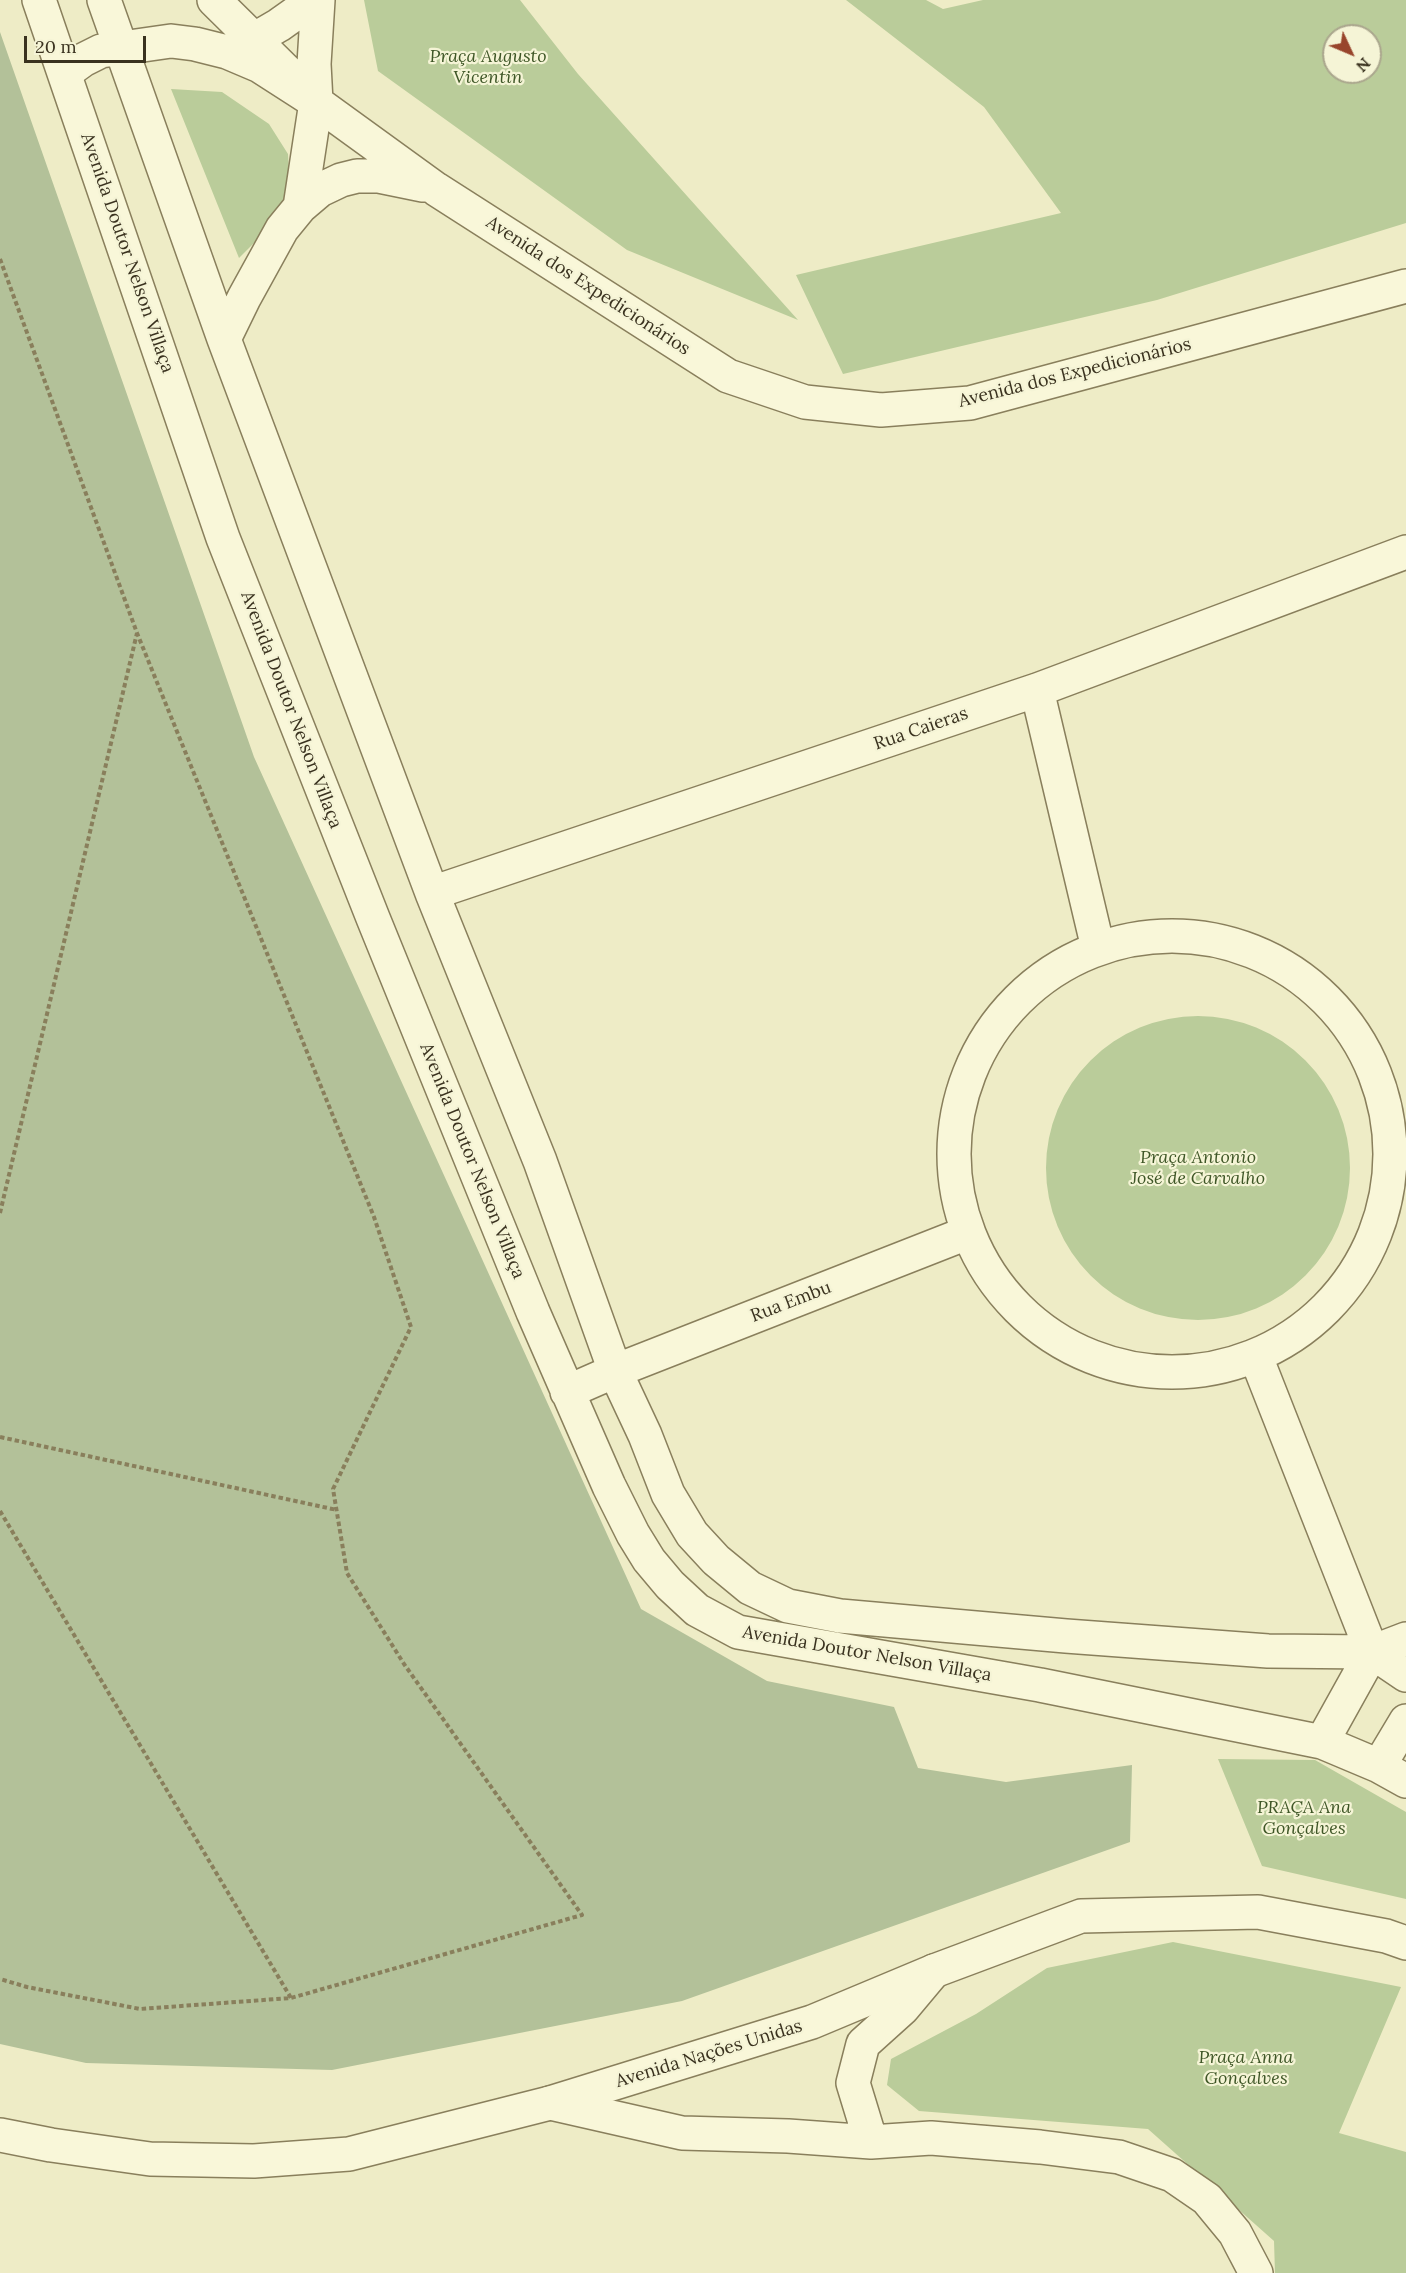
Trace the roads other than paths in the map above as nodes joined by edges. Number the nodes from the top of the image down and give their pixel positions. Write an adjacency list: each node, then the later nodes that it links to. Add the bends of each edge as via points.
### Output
1 (39, 0): 7 (street, Avenida Doutor Nelson Villaça)
2 (104, 0): 6 (street, Avenida Doutor Nelson Villaça)
3 (214, 0): 5 (street)
4 (316, 0): 5 (street); 8 (street)
5 (255, 39): 8 (street)
6 (122, 47): 7 (street, via 101,51); 8 (street, via 171,41 227,52 260,66); 12 (street, Avenida Doutor Nelson Villaça)
7 (65, 73): 21 (street, Avenida Doutor Nelson Villaça, via 224,538 373,918)
8 (316, 102): 9 (street); 10 (street)
9 (436, 189): 10 (street, via 402,179 357,176 320,190); 11 (street, Avenida dos Expedicionários, via 728,376 805,402 859,408 970,403)
10 (300, 207): 12 (street, via 265,258)
11 (1406, 286)
12 (225, 339): 15 (street, Avenida Doutor Nelson Villaça)
13 (1406, 552): 14 (street, Rua Caieras)
14 (1037, 690): 15 (street, Rua Caieras); 16 (street)
15 (432, 893): 20 (street, Avenida Doutor Nelson Villaça, via 540,1161)
16 (1098, 948): 17 (street, via 1168,935 1237,944 1300,975 1350,1025); 18 (street, via 1037,981 990,1033 961,1096 953,1166)
17 (1394, 1083): 19 (street, via 1392,1151 1382,1215 1355,1274 1312,1323)
18 (967, 1233): 19 (street, via 1002,1294 1054,1340 1118,1368 1188,1373); 20 (street, Rua Embu)
19 (1256, 1357): 23 (street)
20 (615, 1371): 21 (street, Rua Embu); 23 (street, Avenida Doutor Nelson Villaça, via 668,1494 693,1534 716,1560 750,1588 788,1606 840,1616 1066,1636 1268,1651)
21 (567, 1392): 26 (street, Avenida Doutor Nelson Villaça, via 609,1486 649,1560 697,1610 738,1632 1040,1685)
22 (1406, 1639): 23 (street)
23 (1372, 1652): 24 (street); 26 (street)
24 (1406, 1675)
25 (1406, 1721): 27 (street)
26 (1322, 1742): 27 (street, Avenida Doutor Nelson Villaça)
27 (1392, 1774)
28 (1406, 1943): 29 (street, Avenida Nações Unidas, via 1258,1912 1082,1916)
29 (934, 1971): 30 (street, Avenida Nações Unidas, via 812,2022); 32 (street, via 903,2008 863,2044 853,2083)
30 (550, 2103): 31 (street, Avenida Nações Unidas, via 349,2154 254,2161 150,2158); 32 (street, via 682,2133)
31 (0, 2135)
32 (871, 2142): 33 (street, via 931,2138 1040,2147 1119,2157 1172,2175 1207,2199 1235,2233)
33 (1256, 2273)

